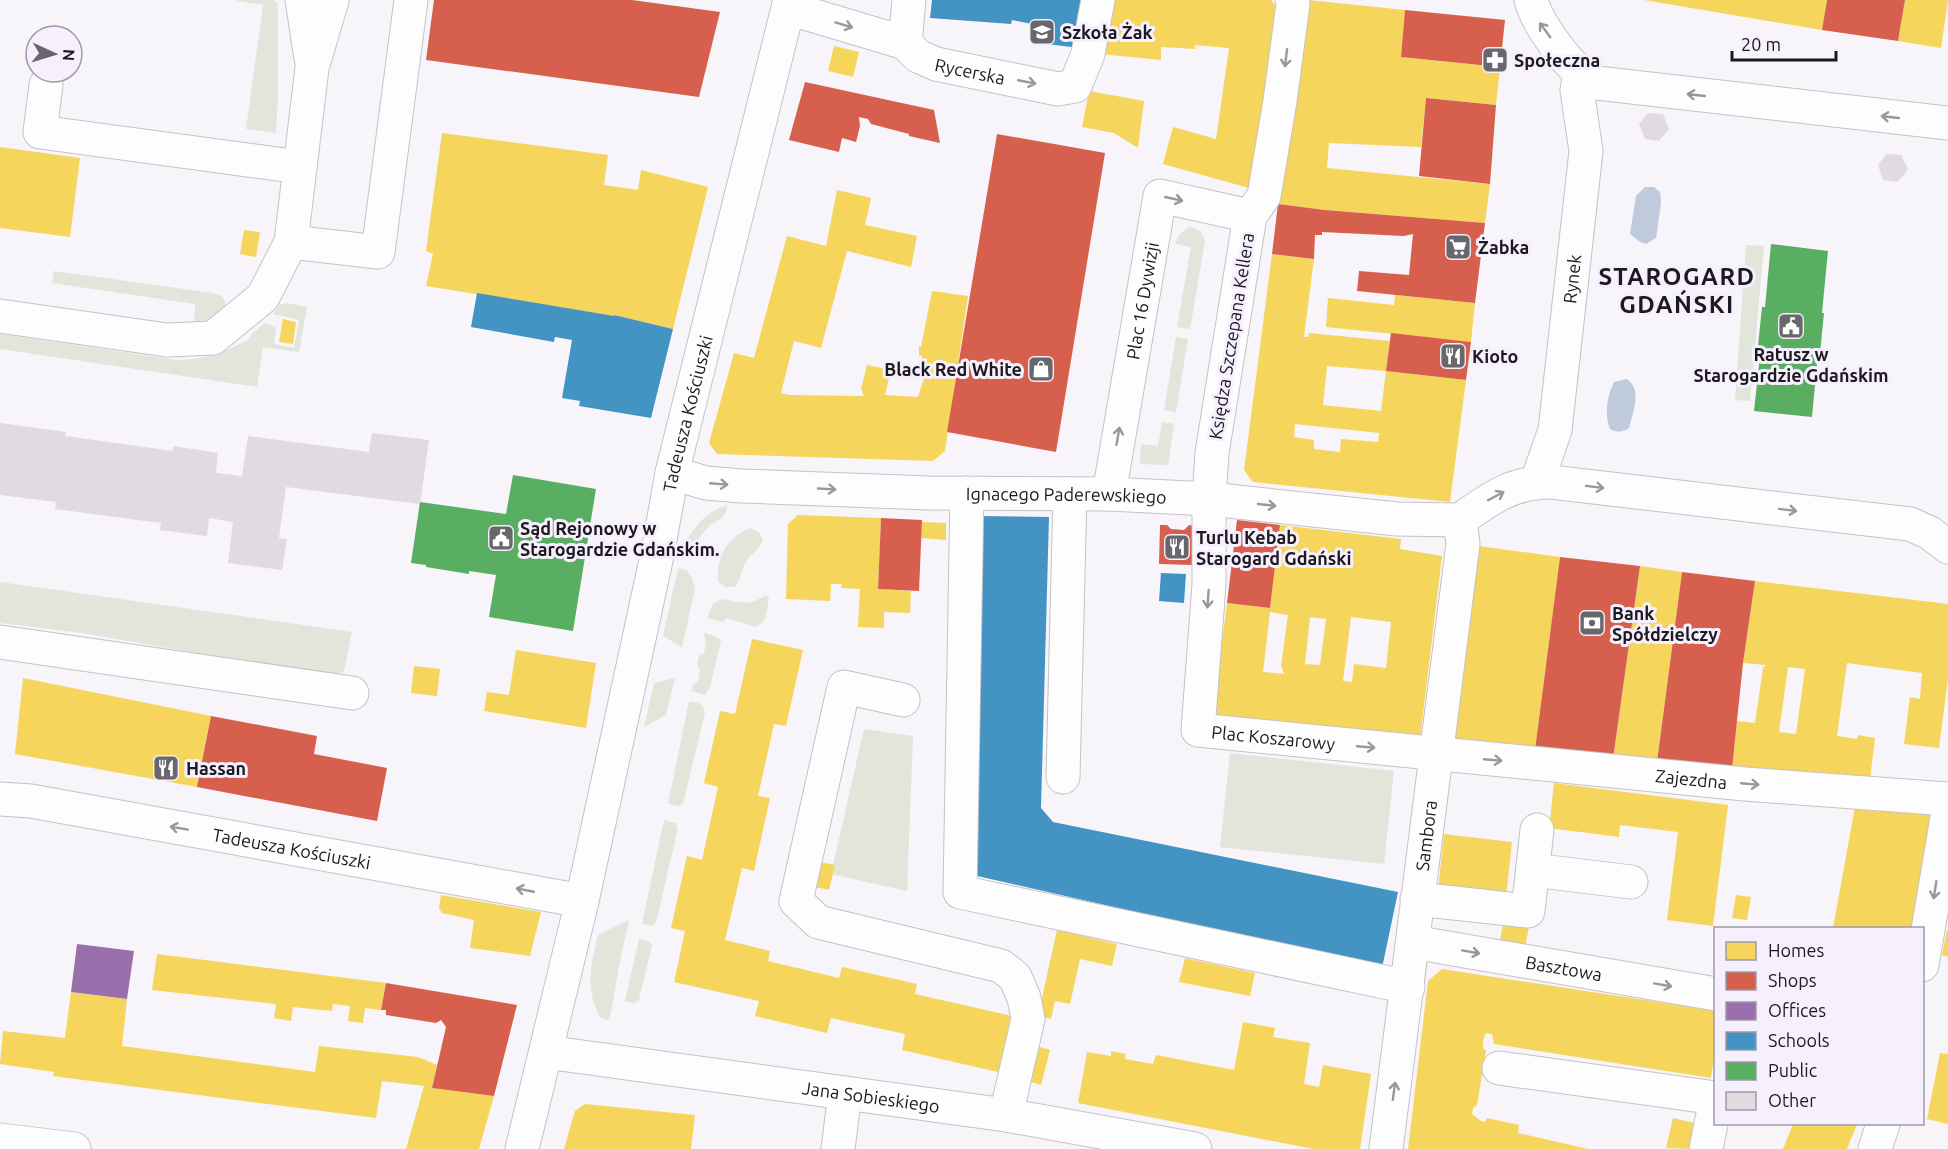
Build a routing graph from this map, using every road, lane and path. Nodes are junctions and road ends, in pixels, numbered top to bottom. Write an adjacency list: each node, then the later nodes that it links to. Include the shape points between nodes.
1 (302, 0): 11 (street)
2 (332, 0): 11 (street)
3 (411, 0): 16 (street, via 378,252)
4 (909, 0): 9 (street)
5 (1098, 0): 9 (street, Rycerska, one-way to 5, via 918,56 936,64 1058,88 1075,86 1088,54)
6 (1292, 0): 15 (street, Księdza Szczepana Kellera, one-way to 15, via 1264,196)
7 (1524, 0): 10 (street, one-way to 7)
8 (789, 4): 9 (street, Rycerska, one-way to 9); 18 (street, Tadeusza Kościuszki)
9 (905, 43)
10 (1573, 64): 13 (street, one-way to 10, via 1615,86 1598,83); 19 (street, Rynek, via 1586,151 1555,430)
11 (312, 68): 14 (street)
12 (46, 85): 14 (street, via 40,132)
13 (1948, 123)
14 (300, 167): 16 (street)
15 (1250, 216): 22 (street, Plac 16 Dywizji, one-way to 15, via 1160,196); 23 (street, Księdza Szczepana Kellera, via 1212,453)
16 (291, 242): 17 (street, via 263,297 213,338 167,340)
17 (0, 316)
18 (672, 473): 20 (street, Ignacego Paderewskiego, one-way to 20, via 706,483 742,486); 38 (street, Tadeusza Kościuszki)
19 (1537, 482): 24 (street, one-way to 19, via 1498,493); 25 (street, one-way to 25, via 1910,524)
20 (967, 493): 21 (street, Ignacego Paderewskiego); 41 (street, via 960,892)
21 (1070, 494): 22 (street, Ignacego Paderewskiego); 30 (street)
22 (1109, 494): 23 (street, Ignacego Paderewskiego)
23 (1209, 499): 24 (street, Ignacego Paderewskiego, one-way to 24, via 1397,519); 29 (street, Plac Koszarowy, one-way to 29, via 1209,585 1198,730)
24 (1460, 520): 29 (street, Sambora, via 1463,544)
25 (1948, 547)
26 (0, 642): 27 (street)
27 (352, 693)
28 (903, 700): 48 (street, via 844,687 796,901 818,922 1000,966 1015,977 1028,1020)
29 (1435, 754): 32 (street, Zajezdna, one-way to 32); 37 (street, Sambora)
30 (1063, 777)
31 (0, 799): 38 (street, Tadeusza Kościuszki, one-way to 31, via 31,801)
32 (1948, 799)
33 (1948, 812): 40 (street, one-way to 40)
34 (1537, 830): 35 (street)
35 (1533, 870): 36 (street); 37 (street, via 1528,911)
36 (1631, 882)
37 (1417, 899): 39 (street, Sambora)
38 (582, 901): 43 (street, Tadeusza Kościuszki)
39 (1413, 942): 41 (street, Sambora); 42 (street, Basztowa, one-way to 42)
40 (1924, 958)
41 (1408, 987): 56 (street, Sambora, one-way to 41)
42 (1714, 994)
43 (546, 1052): 45 (street, Jana Sobieskiego); 53 (street, Tadeusza Kościuszki)
44 (1499, 1068): 46 (street)
45 (845, 1093): 48 (street, Jana Sobieskiego); 54 (street)
46 (1714, 1098)
47 (1714, 1108): 57 (street)
48 (1006, 1115): 50 (street, Jana Sobieskiego)
49 (1883, 1125): 58 (street)
50 (1076, 1138): 55 (street, Jana Sobieskiego)
51 (0, 1140): 52 (street)
52 (74, 1149)
53 (522, 1149)
54 (837, 1149)
55 (1195, 1149)
56 (1386, 1149)
57 (1706, 1149)
58 (1875, 1149)

